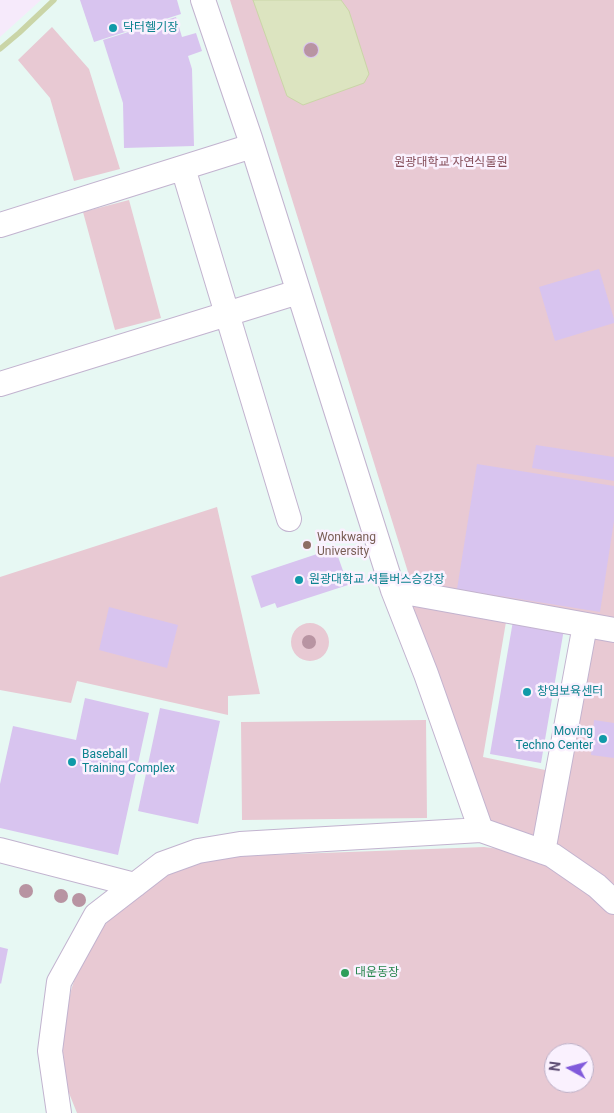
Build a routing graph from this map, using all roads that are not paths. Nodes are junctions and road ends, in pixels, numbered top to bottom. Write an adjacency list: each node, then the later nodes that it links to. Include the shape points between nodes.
1 (203, 0): 2 (lane)
2 (252, 146): 3 (lane); 5 (lane)
3 (183, 168): 4 (lane); 6 (lane)
4 (0, 225)
5 (298, 292): 6 (lane); 9 (lane)
6 (228, 314): 7 (lane); 8 (lane)
7 (0, 384)
8 (290, 519)
9 (393, 590): 10 (lane); 12 (lane)
10 (585, 625): 11 (lane); 14 (lane)
11 (614, 630)
12 (481, 830): 14 (lane); 15 (lane, via 240,844 198,850 162,864)
13 (0, 850): 15 (lane)
14 (543, 852): 16 (lane, via 597,886)
15 (135, 885): 17 (lane, via 96,915 60,982 50,1051)
16 (614, 902)
17 (59, 1113)

